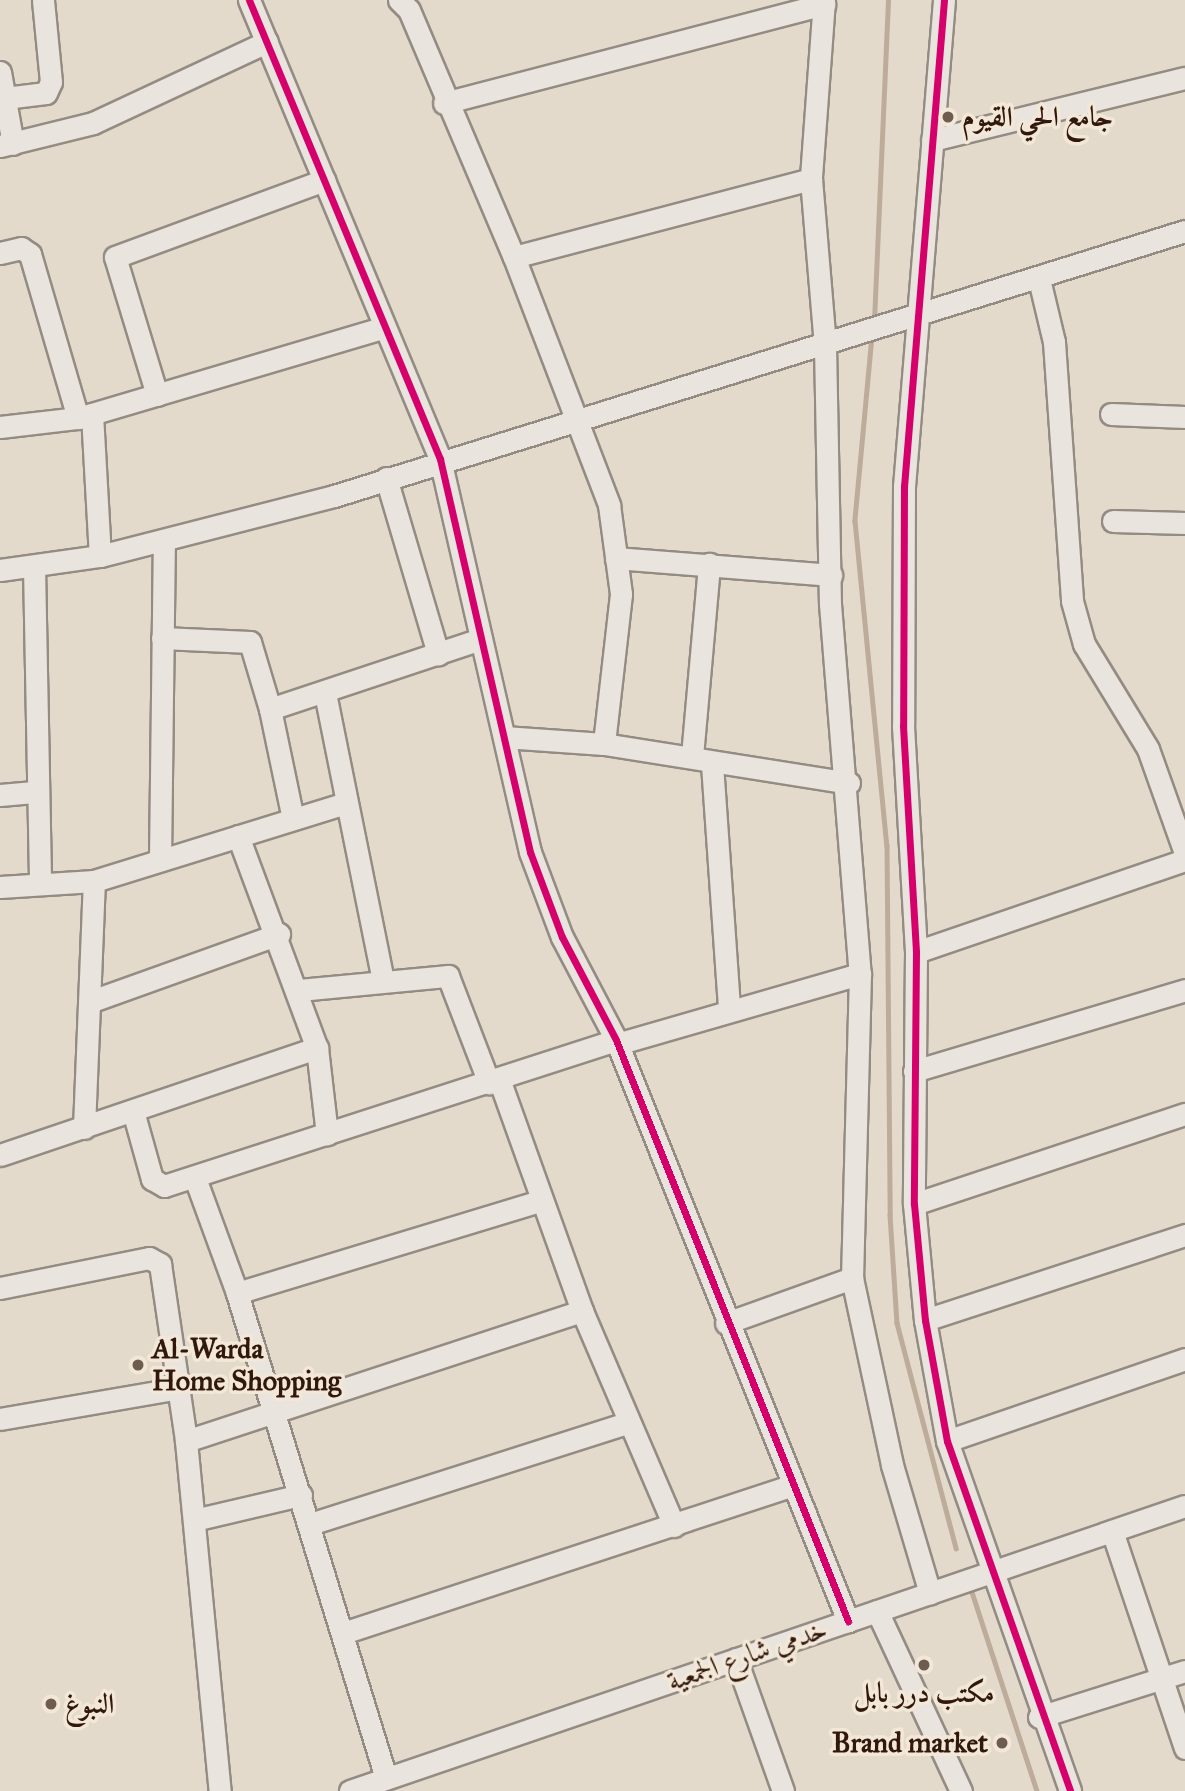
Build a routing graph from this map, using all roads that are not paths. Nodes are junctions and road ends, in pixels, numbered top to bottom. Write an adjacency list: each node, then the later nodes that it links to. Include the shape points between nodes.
1 (43, 0): 9 (street, via 51,82 46,93)
2 (249, 0): 6 (street)
3 (943, 0): 11 (street)
4 (824, 2): 10 (street); 13 (street)
5 (410, 3): 10 (street)
6 (267, 42): 12 (street, via 93,123); 14 (street)
7 (0, 72): 9 (street)
8 (1185, 78): 11 (street)
9 (5, 98): 12 (street)
10 (444, 103): 17 (street)
11 (932, 140): 19 (street)
12 (6, 145)
13 (811, 179): 17 (street); 21 (street)
14 (324, 180): 20 (street); 22 (street, via 115,257)
15 (1185, 231): 18 (street)
16 (0, 253): 24 (street, via 21,248 30,254)
17 (514, 257): 25 (street)
18 (1039, 279): 19 (street); 54 (street, via 1054,342 1072,601 1084,644 1148,748)
19 (918, 319): 21 (street); 61 (street, via 901,612)
20 (385, 327): 22 (street); 28 (street)
21 (825, 345): 25 (street); 38 (street)
22 (157, 395): 24 (street)
23 (1111, 414): 26 (street)
24 (85, 416): 27 (street); 33 (street)
25 (575, 416): 28 (street); 34 (street, via 609,505)
26 (1185, 417)
27 (0, 426)
28 (440, 459): 29 (street); 40 (street)
29 (386, 478): 32 (street); 41 (street)
30 (1113, 521): 31 (street)
31 (1185, 523)
32 (164, 540): 33 (street); 39 (street)
33 (100, 556): 36 (street)
34 (616, 558): 35 (street); 45 (street, via 621,594)
35 (709, 564): 38 (street); 46 (street)
36 (34, 566): 37 (street); 49 (street)
37 (0, 570)
38 (831, 575): 48 (street)
39 (162, 638): 43 (street, via 250,642); 55 (street)
40 (481, 639): 41 (street); 44 (street)
41 (438, 654): 42 (street)
42 (325, 693): 43 (street); 51 (street)
43 (270, 709): 52 (street)
44 (504, 737): 45 (street); 68 (street, via 530,852 562,937)
45 (604, 744): 46 (street)
46 (692, 757): 47 (street)
47 (712, 764): 48 (street); 67 (street)
48 (849, 783): 62 (street)
49 (34, 792): 50 (street); 58 (street)
50 (0, 795)
51 (346, 803): 52 (street); 63 (street)
52 (293, 820): 53 (street)
53 (238, 836): 55 (street); 60 (street)
54 (1185, 853)
55 (160, 860): 57 (street)
56 (1185, 860): 61 (street)
57 (94, 880): 58 (street); 66 (street)
58 (40, 884): 59 (street)
59 (0, 887)
60 (279, 934): 64 (street); 66 (street)
61 (916, 951): 70 (street)
62 (860, 974): 67 (street); 81 (street)
63 (383, 980): 64 (street); 71 (street, via 449,976)
64 (299, 990): 69 (street)
65 (1185, 990): 70 (street)
66 (89, 1002): 74 (street)
67 (729, 1008): 68 (street)
68 (616, 1042): 71 (street); 86 (street)
69 (317, 1048): 72 (street); 75 (street)
70 (914, 1071): 79 (street)
71 (494, 1081): 75 (street); 78 (street)
72 (133, 1111): 74 (street); 77 (street, via 156,1184)
73 (1185, 1114): 79 (street)
74 (84, 1128): 76 (street)
75 (327, 1134): 77 (street)
76 (0, 1155)
77 (195, 1178): 83 (street)
78 (540, 1201): 83 (street); 84 (street)
79 (914, 1204): 85 (street)
80 (1185, 1235): 85 (street)
81 (852, 1278): 86 (street); 102 (street, via 892,1465)
82 (0, 1288): 88 (street, via 156,1259)
83 (237, 1293): 89 (street)
84 (582, 1311): 89 (street); 91 (street)
85 (925, 1320): 93 (street)
86 (726, 1323): 94 (street)
87 (1185, 1359): 93 (street)
88 (179, 1388): 90 (street); 92 (street)
89 (274, 1416): 92 (street); 95 (street)
90 (0, 1419)
91 (629, 1422): 98 (street); 99 (street)
92 (186, 1441): 97 (street)
93 (947, 1441): 101 (street)
94 (789, 1486): 99 (street); 104 (street)
95 (300, 1495): 97 (street); 98 (street)
96 (1185, 1506): 100 (street, خدمي شارع الجمعية)
97 (194, 1520): 112 (street)
98 (310, 1524): 105 (street)
99 (674, 1527): 105 (street)
100 (1112, 1531): 101 (street, خدمي شارع الجمعية); 108 (street)
101 (995, 1571): 102 (street, خدمي شارع الجمعية); 109 (street)
102 (930, 1593): 103 (street, خدمي شارع الجمعية)
103 (877, 1611): 104 (street, خدمي شارع الجمعية); 115 (street)
104 (848, 1621): 106 (street, خدمي شارع الجمعية)
105 (343, 1633): 111 (street)
106 (736, 1659): 111 (street, خدمي شارع الجمعية); 114 (street)
107 (1185, 1671): 108 (street)
108 (1160, 1679): 109 (street); 110 (street)
109 (1040, 1717): 116 (street)
110 (1185, 1748)
111 (386, 1778): 113 (street, خدمي شارع الجمعية)
112 (220, 1791)
113 (350, 1791)
114 (783, 1791)
115 (961, 1791)
116 (1070, 1791)

